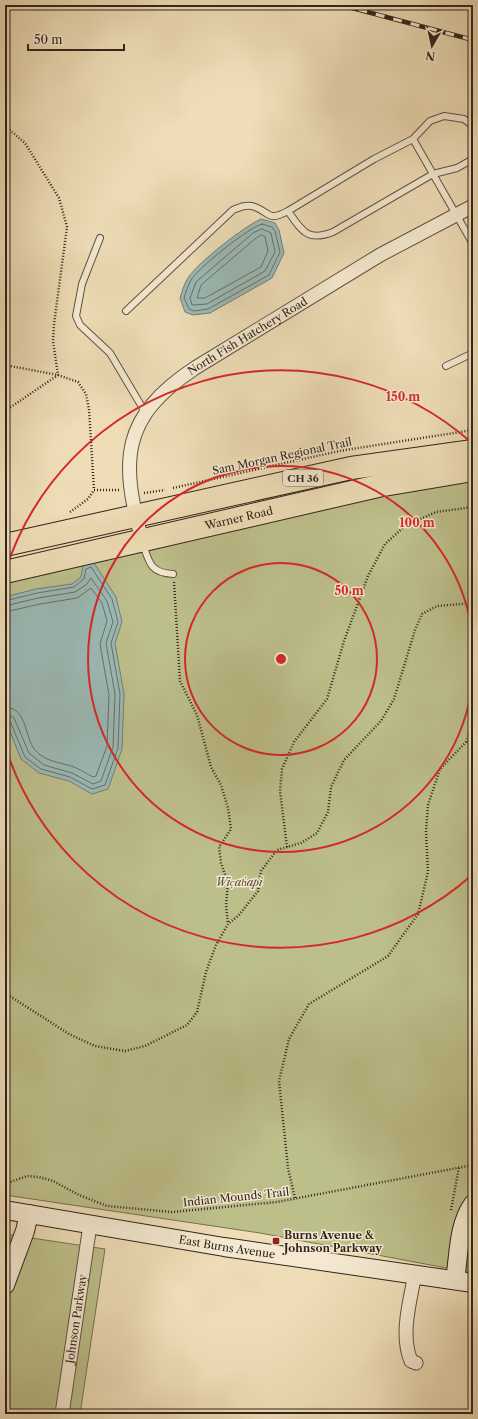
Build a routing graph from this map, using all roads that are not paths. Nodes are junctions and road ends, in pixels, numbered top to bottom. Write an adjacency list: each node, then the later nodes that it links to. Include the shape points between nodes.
1 (473, 126): 2 (lane, via 464,119 444,116 430,121)
2 (413, 139): 4 (lane); 6 (lane, via 374,159)
3 (473, 159): 4 (lane, via 457,168)
4 (433, 174): 6 (lane, via 322,237 302,232); 7 (lane)
5 (473, 206): 7 (street, North Fish Hatchery Road)
6 (288, 211): 10 (lane, via 272,216 255,207 243,206 233,210)
7 (456, 213): 9 (lane); 13 (street, North Fish Hatchery Road, via 380,255 195,368 159,395)
8 (100, 238): 13 (lane, via 82,284 76,316 80,325 110,353)
9 (473, 244)
10 (126, 311)
11 (473, 353): 12 (lane)
12 (446, 366)
13 (145, 412): 16 (street, North Fish Hatchery Road, via 136,429 129,469)
14 (473, 451): 16 (highway, CH 36, via 351,468)
15 (473, 470): 17 (highway, Warner Road / CH 36, via 378,486)
16 (136, 517): 17 (street, North Fish Hatchery Road); 18 (highway, CH 36)
17 (142, 540): 19 (highway, Warner Road / CH 36); 20 (lane, via 152,567 164,574)
18 (5, 545)
19 (5, 572)
20 (173, 574)
21 (473, 1204): 26 (street, via 467,1213 462,1230)
22 (5, 1210): 23 (street, East Burns Avenue)
23 (29, 1214): 24 (street, East Burns Avenue); 28 (street)
24 (90, 1225): 25 (street, East Burns Avenue); 30 (street, Johnson Parkway)
25 (415, 1274): 26 (street, East Burns Avenue); 29 (street, via 407,1342 411,1361)
26 (455, 1280): 27 (street, East Burns Avenue)
27 (473, 1283)
28 (5, 1285)
29 (416, 1363)
30 (62, 1414)

